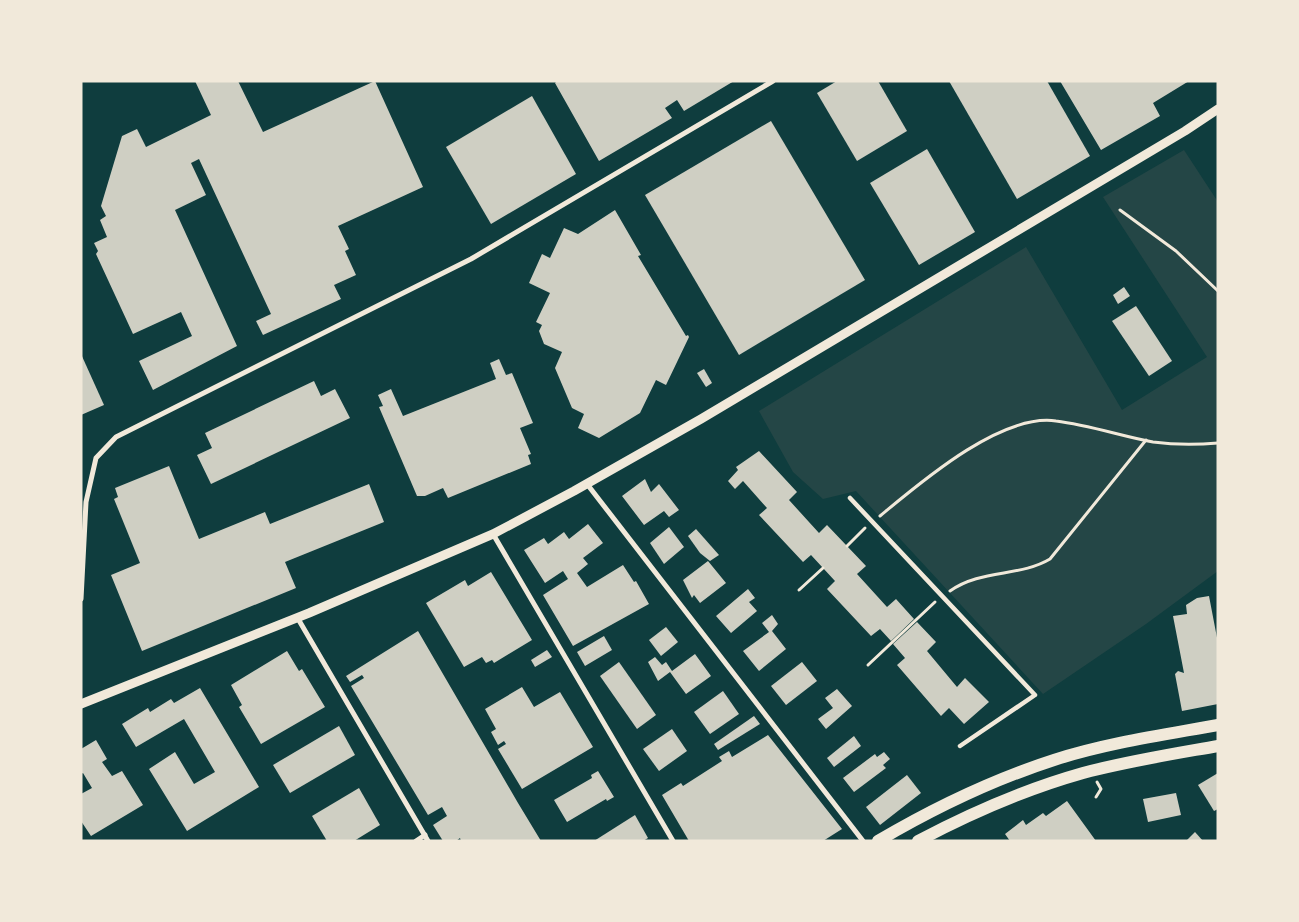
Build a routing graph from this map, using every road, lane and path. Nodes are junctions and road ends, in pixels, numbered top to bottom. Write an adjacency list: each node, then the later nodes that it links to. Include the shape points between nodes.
1 (773, 81): 15 (street, via 471,259 116,437 96,458 86,502)
2 (1218, 109): 7 (street)
3 (1120, 210): 4 (path, via 1176,251)
4 (1218, 291)
5 (1146, 440): 6 (path, via 1180,445); 9 (path, via 1054,420 1007,428 936,472); 14 (path, via 1050,559 1039,566 979,577)
6 (1218, 443)
7 (588, 484): 10 (street); 27 (street)
8 (850, 498): 9 (street)
9 (873, 522): 11 (path); 14 (street)
10 (493, 534): 16 (street); 26 (street)
11 (847, 546)
12 (823, 568): 13 (path)
13 (799, 590)
14 (942, 596): 17 (path); 20 (street, via 1035,695)
15 (81, 599)
16 (297, 617): 18 (street); 24 (street)
17 (868, 665)
18 (81, 704)
19 (1218, 725): 28 (main road, via 1106,747 1038,766 962,796)
20 (960, 746)
21 (1218, 746): 29 (main road, via 1111,766 1062,779 978,811)
22 (1097, 781): 23 (path, via 1101,789)
23 (1096, 797)
24 (426, 838): 25 (street)
25 (416, 841)
26 (673, 841)
27 (864, 841)
28 (878, 841)
29 (918, 841)

